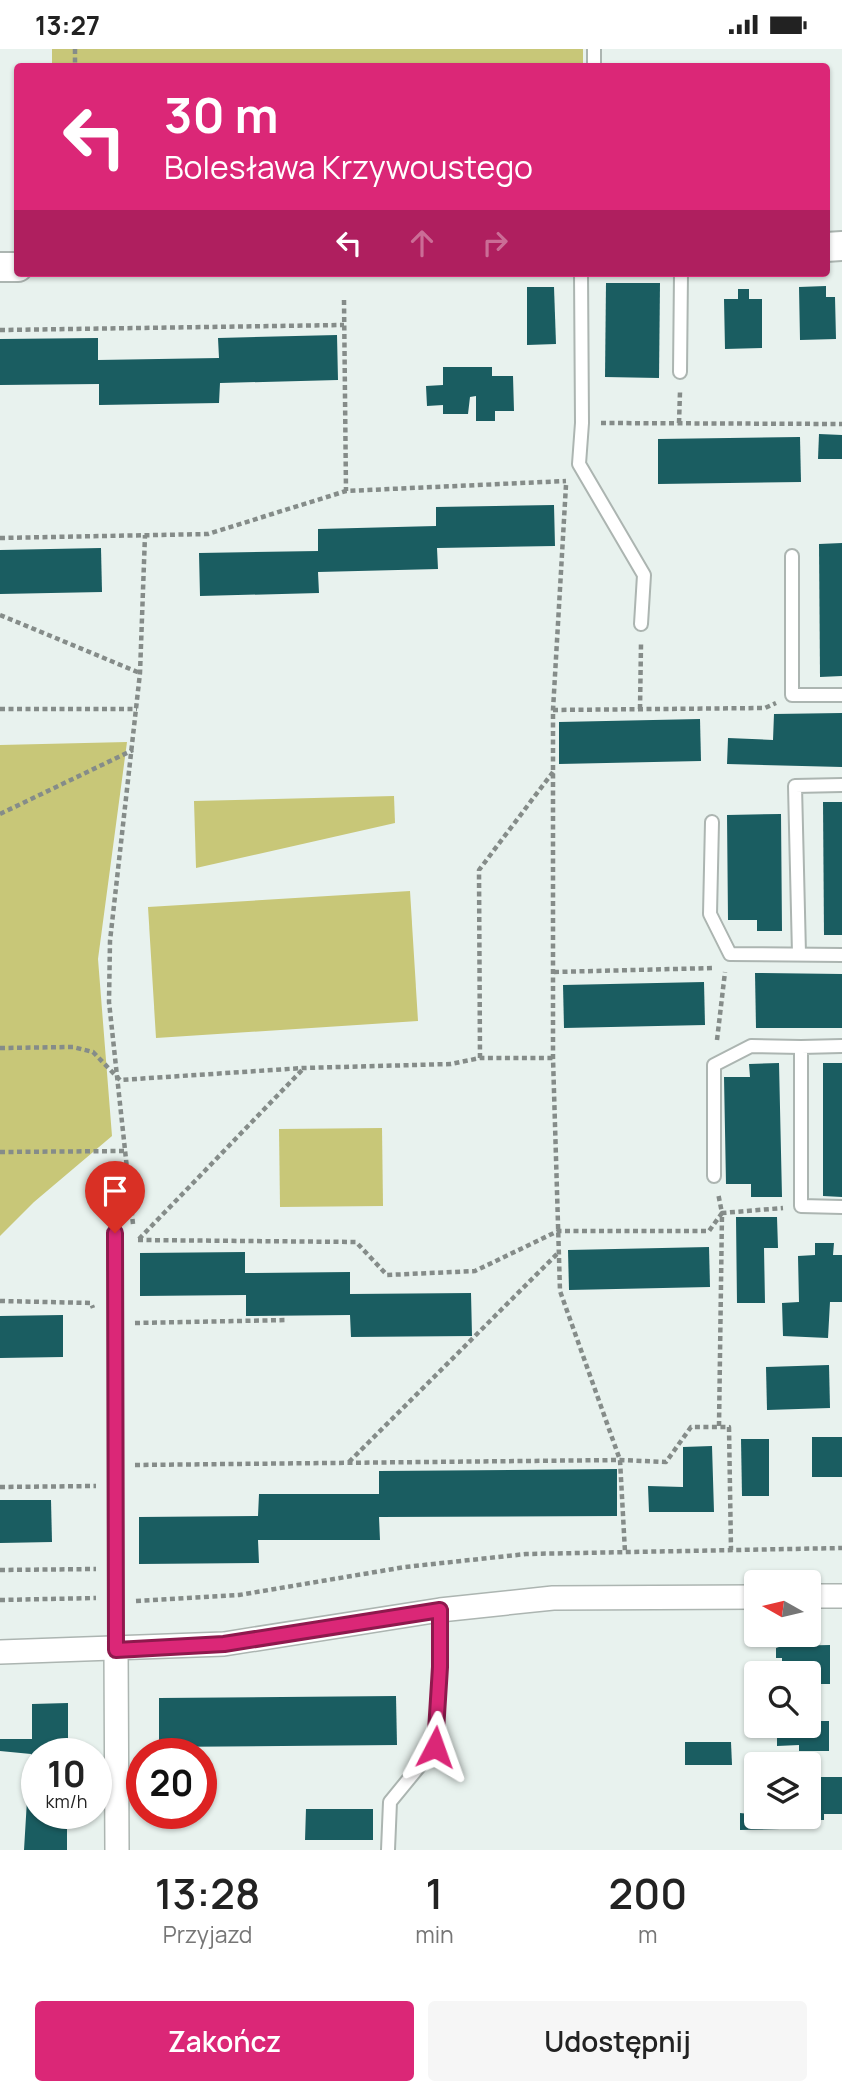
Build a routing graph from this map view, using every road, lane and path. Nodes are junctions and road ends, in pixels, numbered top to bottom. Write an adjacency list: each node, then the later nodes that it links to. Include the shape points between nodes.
1 (581, 277): 7 (lane)
2 (681, 277): 6 (lane)
3 (344, 300): 4 (path)
4 (344, 325): 5 (path); 12 (path)
5 (0, 330)
6 (680, 372): 8 (path)
7 (582, 423): 8 (path); 10 (lane)
8 (679, 423): 9 (path)
9 (842, 424)
10 (579, 464): 11 (path); 17 (lane, via 645,575)
11 (567, 481): 12 (path); 24 (path)
12 (346, 491): 13 (path, via 208,534)
13 (145, 535): 14 (path); 18 (path)
14 (0, 538)
15 (792, 556): 19 (lane, via 792,695)
16 (0, 615): 18 (path)
17 (641, 624): 23 (path)
18 (140, 673): 22 (path)
19 (842, 695)
20 (765, 708): 23 (path)
21 (0, 709): 22 (path)
22 (137, 709): 25 (path)
23 (640, 709): 24 (path)
24 (553, 710): 26 (path)
25 (133, 750): 28 (path); 40 (path, via 110,941 109,1002)
26 (554, 771): 32 (path); 36 (path, via 479,870)
27 (842, 785): 30 (lane, via 795,786)
28 (0, 814)
29 (712, 822): 30 (lane, via 710,914 730,954)
30 (799, 954): 31 (lane)
31 (842, 955)
32 (554, 972): 37 (path); 38 (path, via 725,968)
33 (842, 1046): 34 (lane)
34 (802, 1047): 38 (lane, via 751,1046); 44 (lane)
35 (0, 1048): 40 (path, via 73,1047 93,1052)
36 (480, 1058): 37 (path); 39 (path, via 451,1064)
37 (553, 1058): 47 (path)
38 (714, 1065): 43 (lane)
39 (303, 1068): 40 (path); 49 (path)
40 (120, 1080): 41 (path)
41 (126, 1151): 42 (path); 49 (path, via 134,1241)
42 (0, 1152)
43 (715, 1176): 46 (path)
44 (801, 1206): 45 (lane); 46 (path)
45 (842, 1207)
46 (722, 1213): 47 (path, via 709,1231); 57 (path)
47 (558, 1231): 49 (path, via 475,1272 387,1275 356,1242); 50 (path)
48 (115, 1233): 78 (lane)
49 (138, 1240)
50 (559, 1252): 59 (path, via 560,1291); 60 (path)
51 (0, 1301): 53 (path, via 91,1303)
52 (134, 1309): 55 (path)
53 (95, 1313)
54 (288, 1320): 55 (path)
55 (134, 1323): 56 (path)
56 (134, 1336)
57 (719, 1427): 59 (path, via 691,1427 666,1462); 66 (path, via 729,1427)
58 (134, 1452): 60 (path, via 134,1465)
59 (620, 1460): 60 (path); 67 (path)
60 (349, 1463)
61 (97, 1473): 62 (path)
62 (96, 1486): 63 (path); 64 (path)
63 (0, 1487)
64 (96, 1500)
65 (842, 1548): 66 (path)
66 (731, 1550): 67 (path)
67 (625, 1552): 78 (path, via 526,1554 405,1567 240,1595)
68 (97, 1555): 69 (path)
69 (97, 1569): 70 (path); 71 (path)
70 (0, 1570)
71 (97, 1579)
72 (96, 1588): 76 (path)
73 (821, 1596): 74 (street)
74 (842, 1596)
75 (744, 1597): 79 (street, via 553,1598)
76 (96, 1598): 77 (path); 78 (path)
77 (0, 1600)
78 (116, 1602): 80 (lane)
79 (440, 1610): 80 (street, via 224,1644); 83 (lane, via 435,1747 390,1802)
80 (116, 1650): 81 (street); 82 (street)
81 (0, 1652)
82 (117, 1850)
83 (388, 1850)

